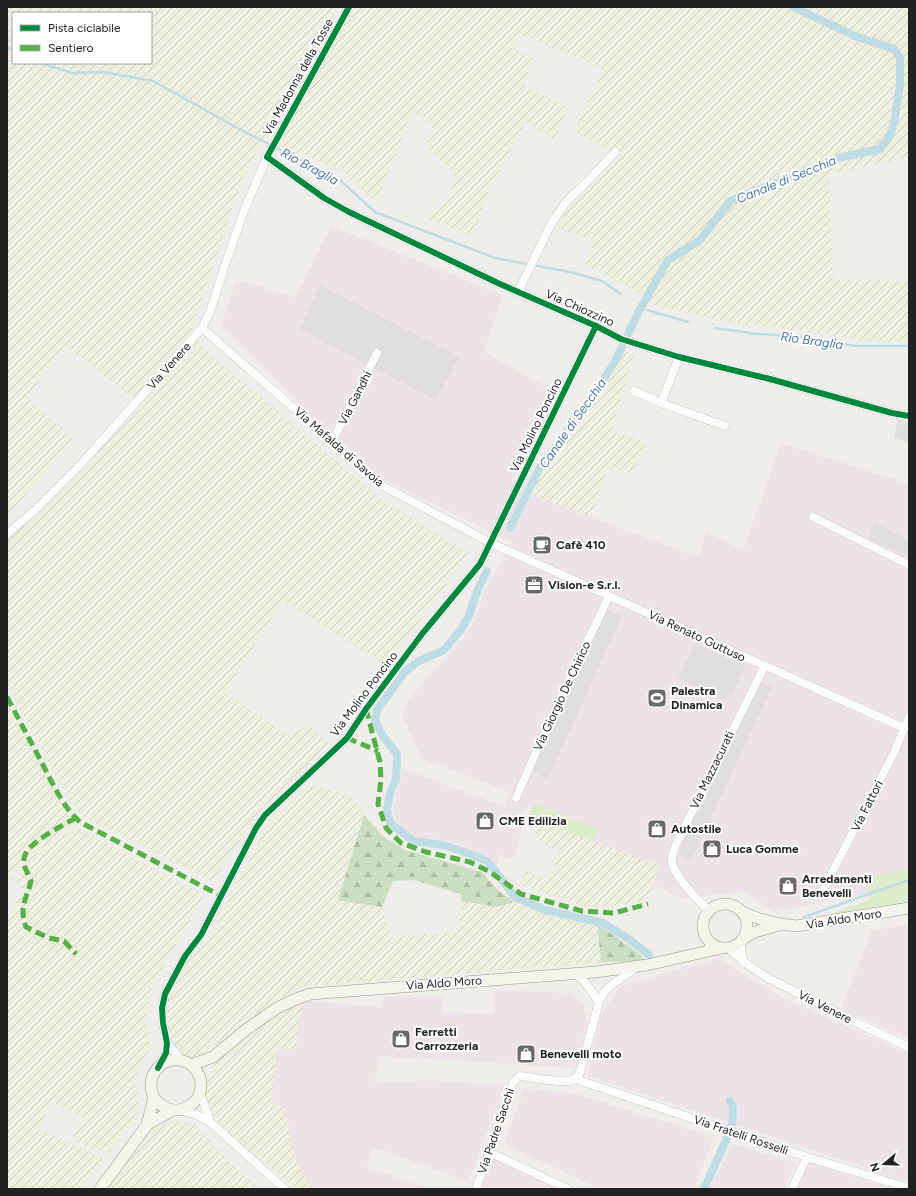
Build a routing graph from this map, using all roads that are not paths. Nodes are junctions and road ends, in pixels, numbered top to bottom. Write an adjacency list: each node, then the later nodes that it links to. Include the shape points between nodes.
1 (348, 7): 3 (street, Via Madonna della Tosse)
2 (615, 152): 4 (street, via 566,202 550,224)
3 (268, 154): 4 (street, Via Chiozzino, via 311,189 349,212); 6 (street, Via Venere, via 244,211 210,312)
4 (518, 292): 5 (street, Via Chiozzino)
5 (596, 326): 8 (street, Via Chiozzino, via 620,339); 16 (street, Via Molino Poncino)
6 (202, 328): 13 (street, Via Mafalda di Savoia); 15 (street, Via Venere, via 81,464)
7 (377, 353): 13 (street, Via Gandhi)
8 (679, 357): 10 (street); 11 (street, Via Chiozzino, via 770,378)
9 (634, 391): 10 (street)
10 (661, 403): 12 (street)
11 (909, 416)
12 (725, 426)
13 (332, 442): 16 (street, Via Mafalda di Savoia, via 384,486)
14 (813, 517): 17 (street)
15 (7, 534)
16 (491, 543): 18 (street, Via Renato Guttuso); 36 (street, Via Molino Poncino, via 480,564 422,634 347,738 265,815 256,828 200,935 185,956 165,994 162,1008)
17 (909, 564)
18 (609, 596): 19 (street, Via Renato Guttuso); 22 (street, Via Giorgio De Chirico)
19 (764, 667): 21 (street, Via Renato Guttuso); 25 (street, Via Mazzacurati, via 682,832 671,861 673,870)
20 (909, 718): 21 (street, Via Fattori)
21 (904, 728): 23 (street, Via Fattori, via 894,753)
22 (516, 798)
23 (822, 892)
24 (909, 908): 27 (main road, Via Aldo Moro, via 815,924)
25 (710, 910): 26 (main road, via 716,905 730,904); 28 (main road, via 703,923)
26 (743, 912): 27 (main road, Via Aldo Moro, via 755,919); 29 (main road, via 747,926)
27 (780, 925): 29 (main road, Via Aldo Moro, via 756,932)
28 (705, 937): 30 (main road, via 710,943); 31 (main road)
29 (742, 940): 30 (main road, via 734,946); 32 (street, via 741,954)
30 (725, 948): 31 (main road, Via Aldo Moro); 32 (street, Via Venere)
31 (693, 954): 33 (main road, Via Aldo Moro)
32 (744, 962): 37 (street, Via Venere, via 768,978)
33 (643, 966): 34 (main road, Via Aldo Moro); 35 (street, via 613,984)
34 (574, 973): 35 (street, via 584,981); 38 (main road, Via Aldo Moro, via 310,994 277,1008)
35 (598, 1002): 42 (street, via 580,1074)
36 (167, 1043): 39 (street, Via Molino Poncino); 40 (street, Via Molino Poncino, via 166,1053)
37 (909, 1047)
38 (213, 1057): 39 (main road, Via Aldo Moro); 43 (main road, Via Aldo Moro)
39 (186, 1063): 40 (main road, via 169,1061); 43 (main road, via 200,1076)
40 (158, 1068): 44 (main road, via 151,1085)
41 (520, 1076): 42 (street, Via Fratelli Rosselli, via 567,1082); 48 (street, Via Padre Sacchi, via 513,1082)
42 (575, 1079): 49 (street, Via Fratelli Rosselli)
43 (201, 1089): 45 (main road, via 193,1104); 46 (street)
44 (154, 1098): 45 (main road, via 161,1105); 47 (main road)
45 (178, 1110): 46 (street); 47 (main road, via 152,1120)
46 (210, 1122): 52 (street)
47 (147, 1125): 51 (main road)
48 (489, 1152): 53 (street, Via Padre Sacchi); 54 (street)
49 (807, 1157): 50 (street, Via Fratelli Rosselli); 55 (street)
50 (909, 1188)
51 (100, 1189)
52 (285, 1189)
53 (476, 1189)
54 (568, 1189)
55 (792, 1189)

